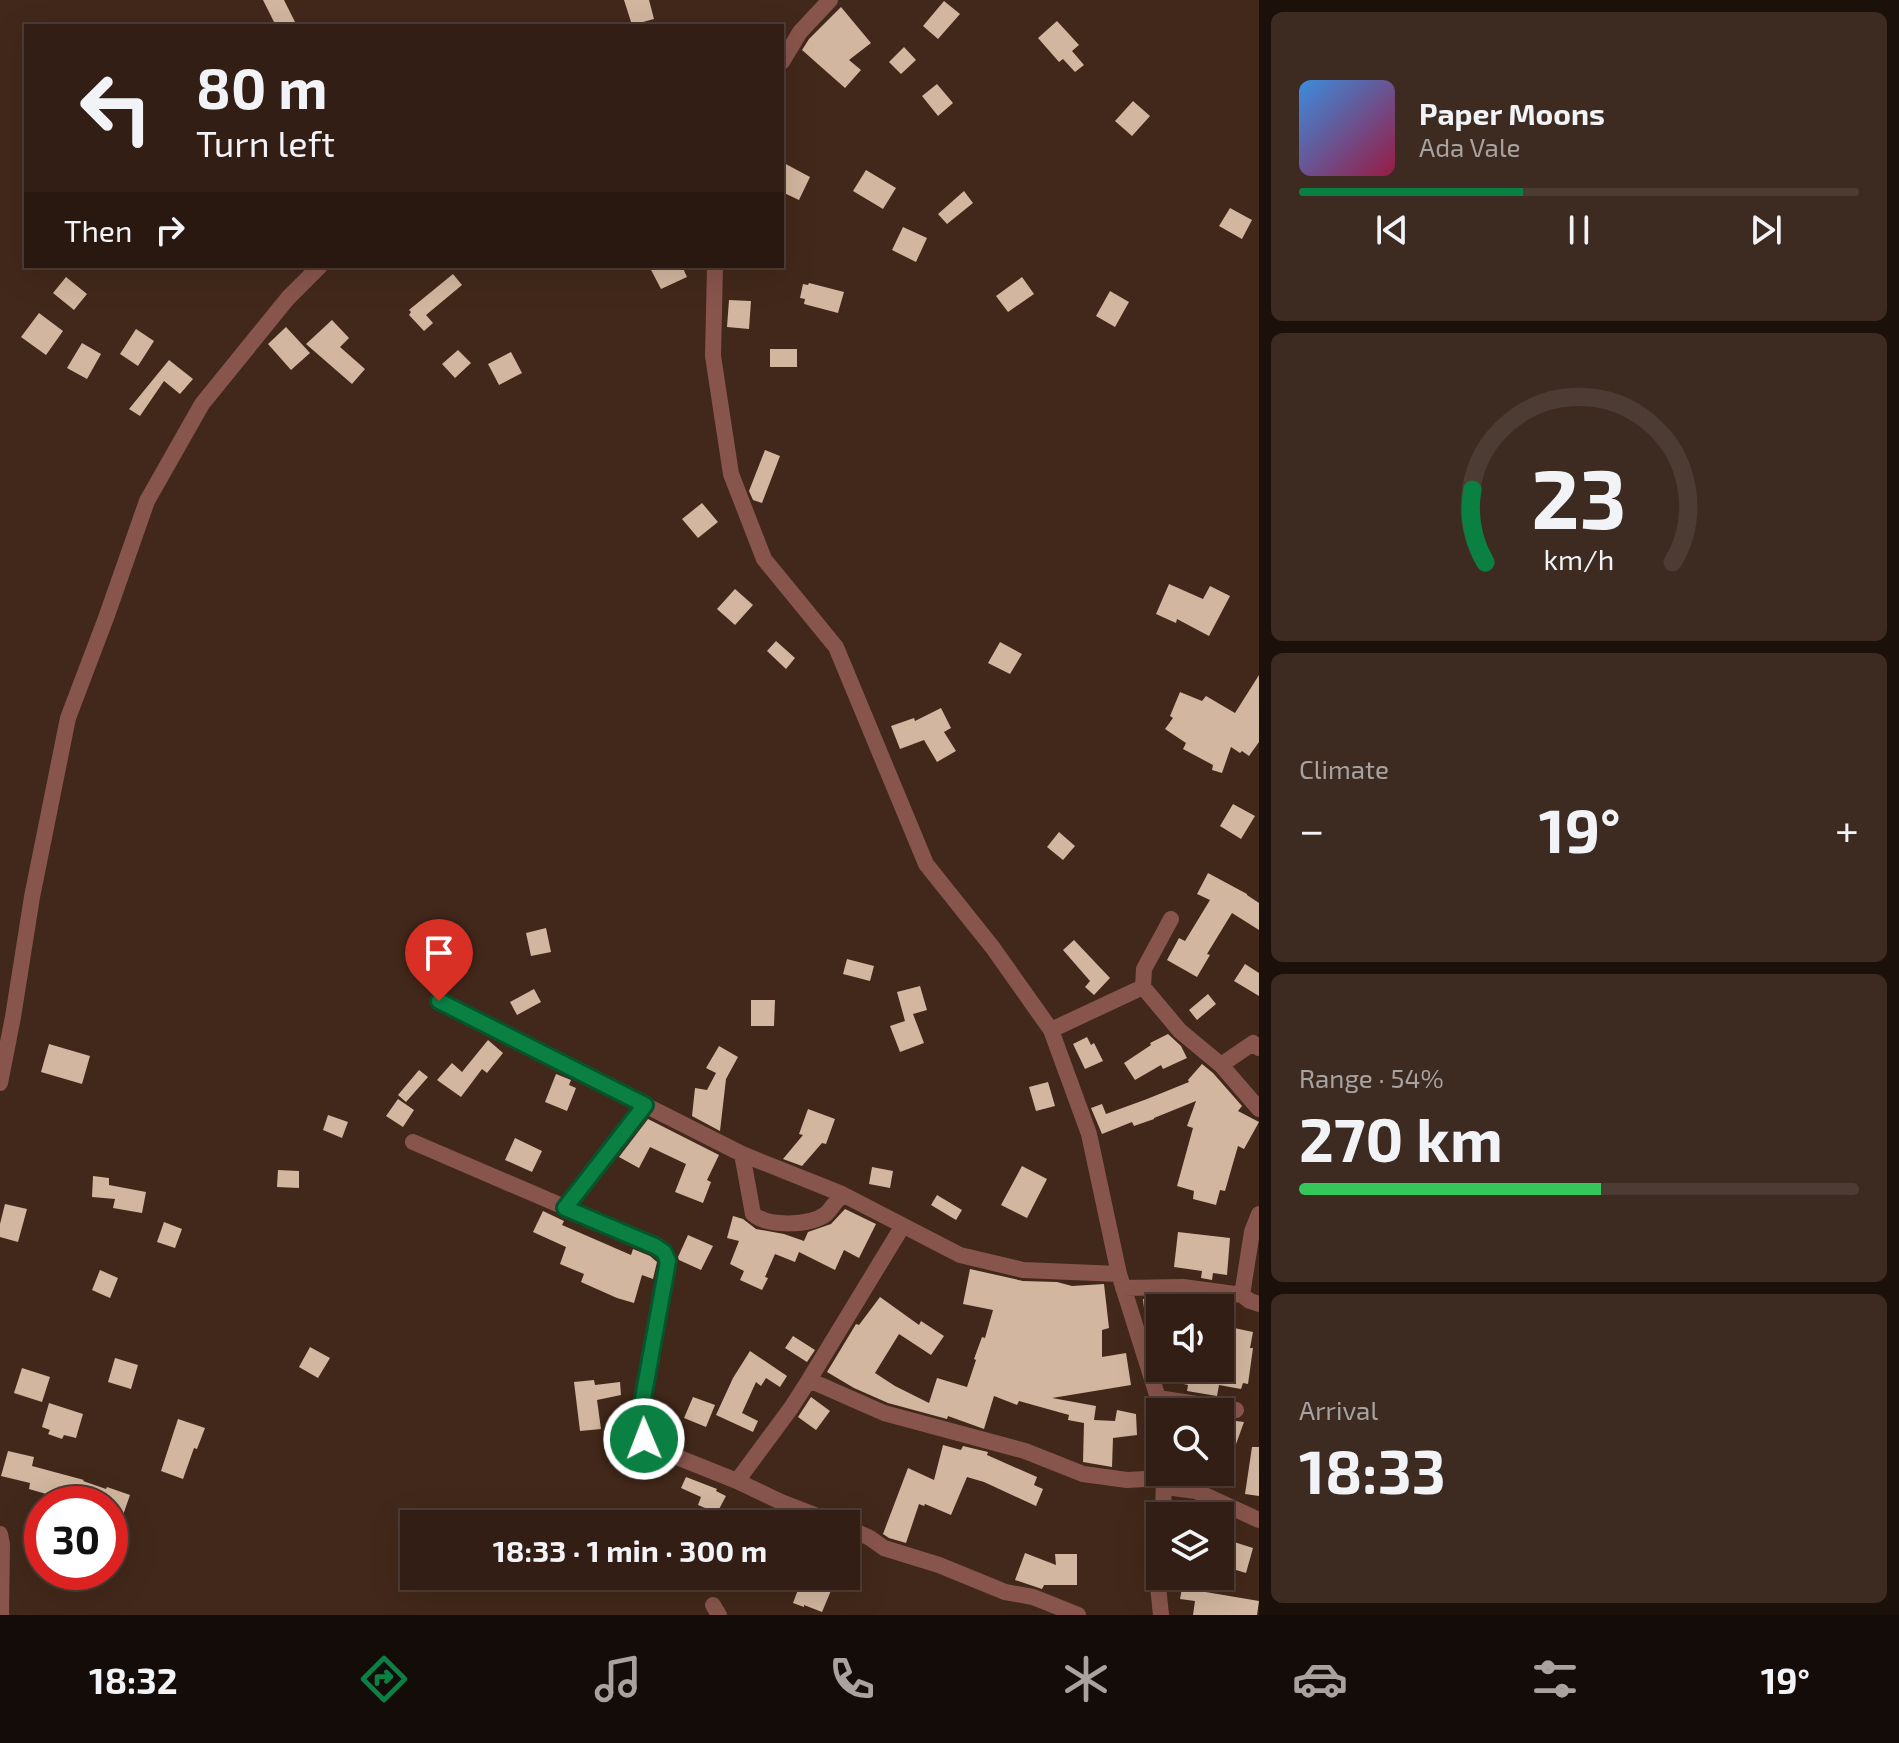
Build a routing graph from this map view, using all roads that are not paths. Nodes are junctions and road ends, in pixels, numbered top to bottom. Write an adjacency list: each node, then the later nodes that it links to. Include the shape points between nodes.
1 (830, 0): 2 (street)
2 (800, 32): 3 (street); 4 (street)
3 (784, 34)
4 (784, 59)
5 (318, 268): 13 (street, via 202,404 147,501 68,718)
6 (715, 268): 10 (street, via 713,356 731,474 764,559 836,647 926,864)
7 (1171, 919): 8 (street, via 1144,969)
8 (1143, 987): 10 (street); 12 (street, via 1180,1031)
9 (439, 1001): 14 (street)
10 (1051, 1030): 22 (street, via 1089,1134)
11 (1259, 1048): 12 (street, via 1253,1043)
12 (1221, 1065): 15 (street)
13 (0, 1083)
14 (645, 1105): 17 (street); 19 (street)
15 (1259, 1109)
16 (413, 1142): 19 (street)
17 (742, 1154): 18 (street); 18 (street, via 753,1214 759,1220 811,1220 824,1215)
18 (842, 1194): 21 (street)
19 (565, 1208): 28 (street, via 664,1252 668,1261 638,1426 657,1449)
20 (1259, 1214): 23 (street)
21 (902, 1227): 22 (street, via 960,1255 1023,1270); 25 (street)
22 (1121, 1281): 23 (street); 26 (street)
23 (1242, 1295): 24 (street)
24 (1259, 1304)
25 (809, 1380): 27 (street, via 884,1413 1025,1451 1083,1474); 28 (street)
26 (1158, 1398)
27 (1146, 1479)
28 (737, 1481): 30 (street)
29 (1183, 1486): 31 (street)
30 (802, 1510)
31 (1259, 1520)
32 (860, 1533): 36 (street, via 884,1548)
33 (0, 1534): 35 (street)
34 (1158, 1590): 37 (street)
35 (1, 1615)
36 (1078, 1615)
37 (1161, 1615)

